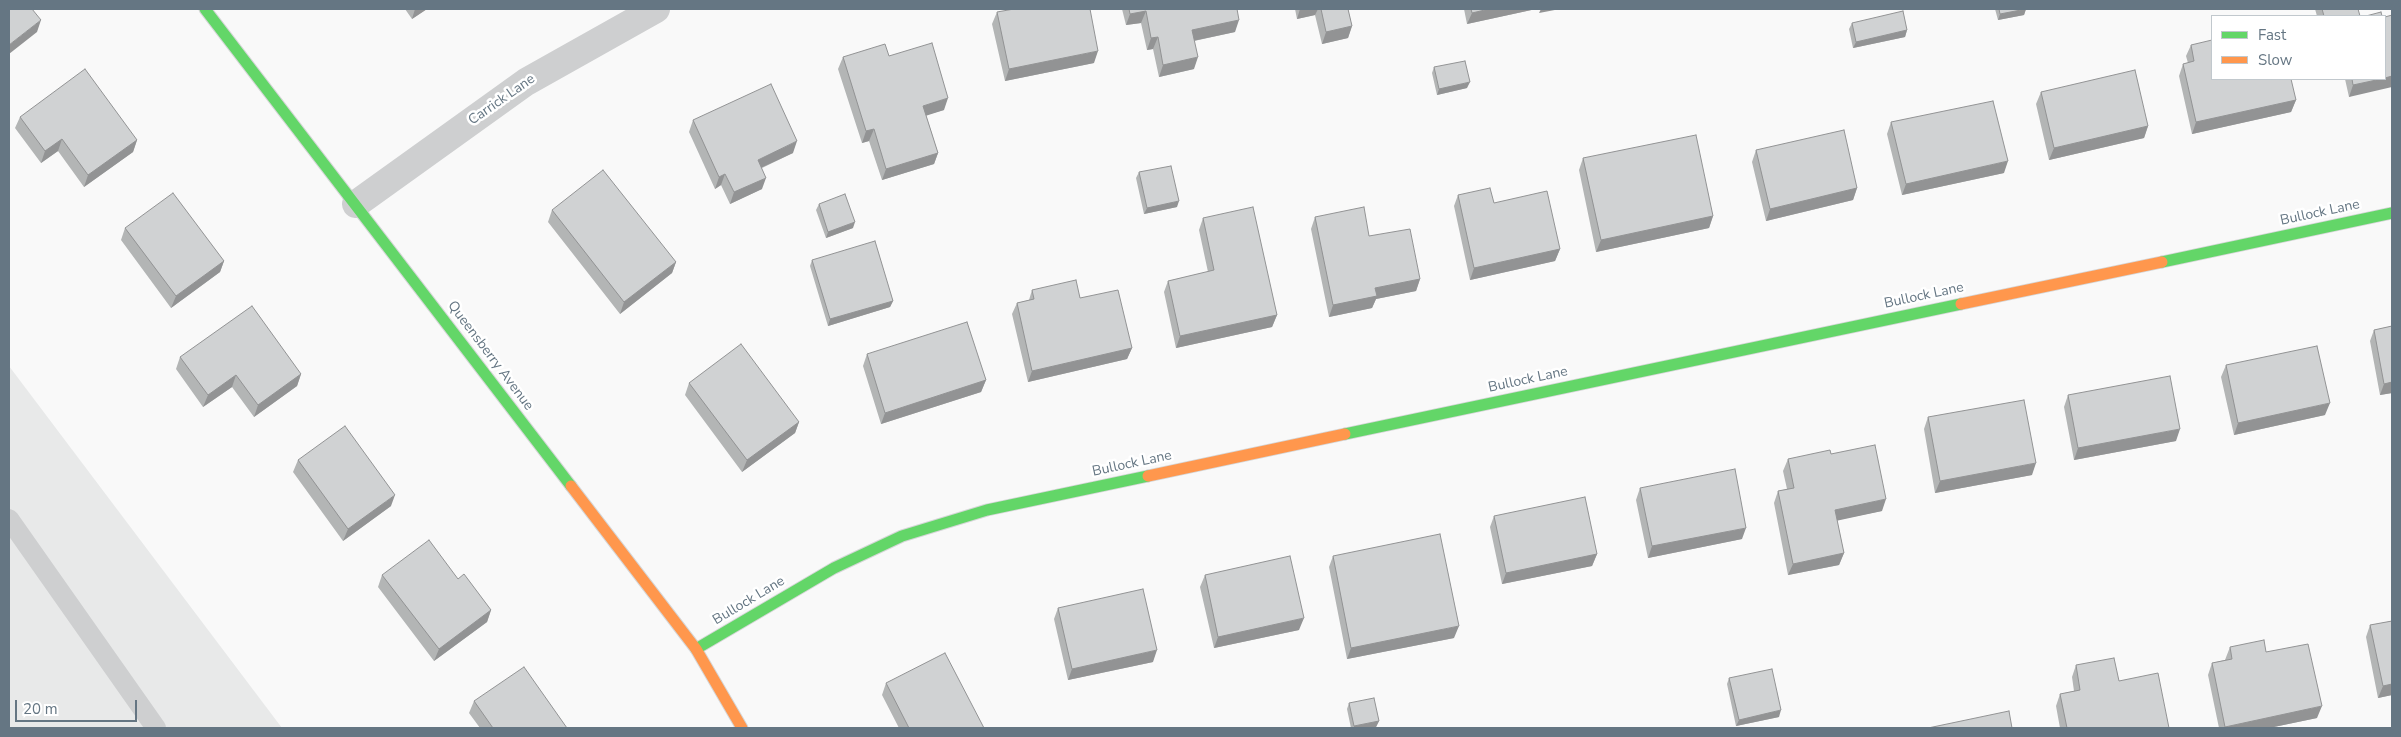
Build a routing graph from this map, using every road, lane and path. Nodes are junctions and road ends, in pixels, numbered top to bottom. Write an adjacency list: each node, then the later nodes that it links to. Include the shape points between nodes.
1 (205, 9): 3 (street, Queensberry Avenue)
2 (656, 9): 3 (street, Carrick Lane, via 526,82)
3 (356, 204): 6 (street, Queensberry Avenue)
4 (2392, 213): 6 (street, Bullock Lane, via 987,510 902,536 834,568)
5 (9, 519): 7 (lane)
6 (696, 649): 8 (street, Queensberry Avenue)
7 (156, 728)
8 (742, 728)

